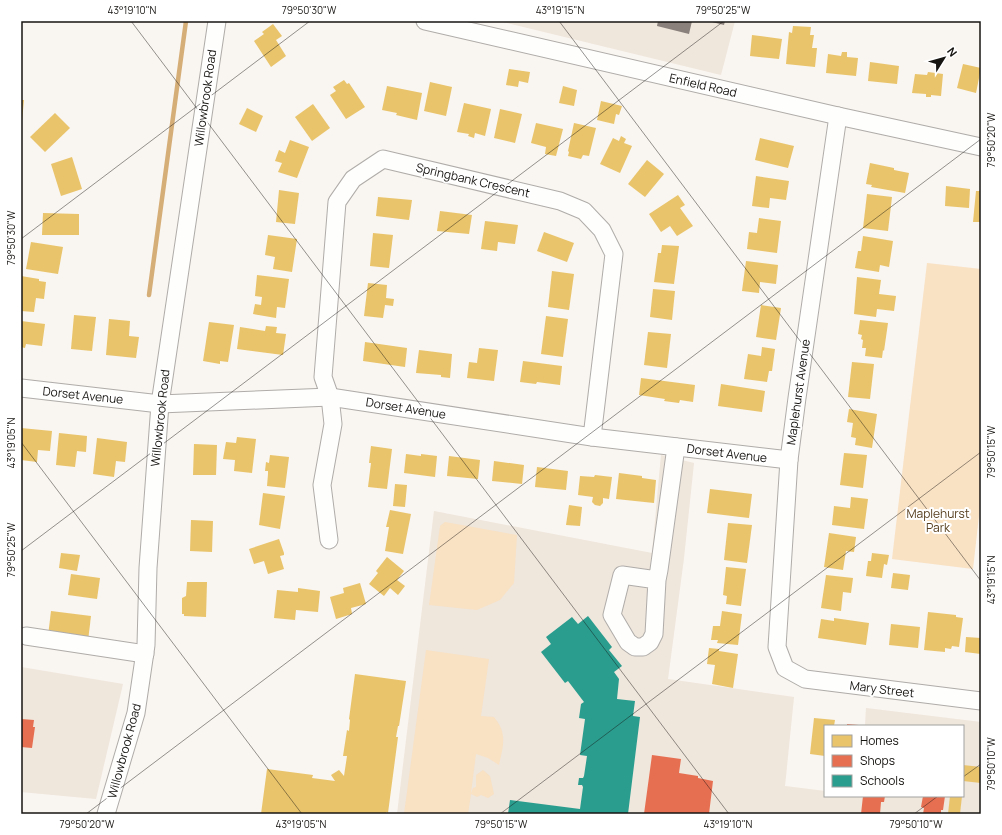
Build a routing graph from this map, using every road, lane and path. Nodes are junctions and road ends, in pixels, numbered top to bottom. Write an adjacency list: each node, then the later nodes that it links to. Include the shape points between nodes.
1 (216, 21): 8 (street, Willowbrook Road)
2 (425, 21): 3 (street, Enfield Road)
3 (446, 23): 4 (street, Enfield Road)
4 (838, 116): 5 (street, Enfield Road); 11 (street, Maplehurst Avenue)
5 (981, 147)
6 (21, 388): 8 (street, Dorset Avenue)
7 (330, 397): 8 (street, Dorset Avenue); 9 (street, Dorset Avenue); 9 (street, Springbank Crescent, via 323,377 337,202 353,179 383,159 560,201 584,211 602,230 614,254); 12 (street, Springbank Crescent, via 333,424 322,485)
8 (160, 404): 15 (street, Willowbrook Road, via 148,568)
9 (592, 437): 10 (street, Dorset Avenue)
10 (676, 447): 11 (street, Dorset Avenue); 13 (street)
11 (789, 460): 16 (street, Maplehurst Avenue, via 777,647)
12 (329, 540)
13 (657, 580)
14 (26, 636): 15 (street)
15 (145, 654): 18 (street, Willowbrook Road, via 136,713)
16 (785, 668): 17 (street, Mary Street, via 805,680)
17 (981, 701)
18 (106, 814)

